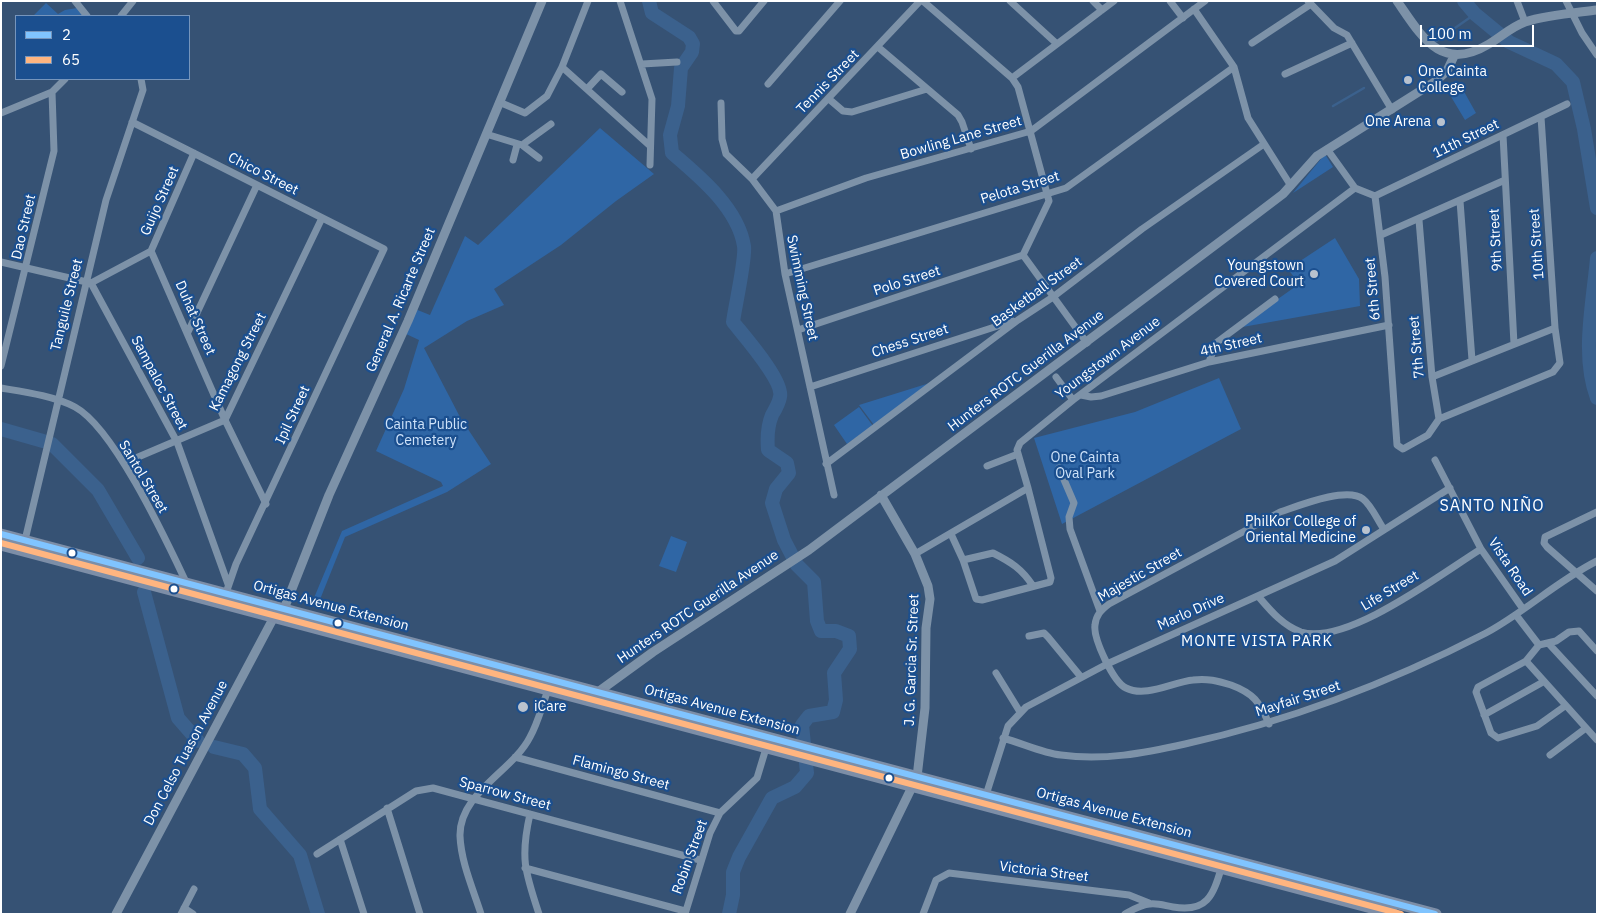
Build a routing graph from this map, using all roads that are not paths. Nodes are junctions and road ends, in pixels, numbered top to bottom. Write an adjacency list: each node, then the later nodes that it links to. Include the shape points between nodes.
1 (75, 1): 23 (street)
2 (133, 1): 24 (street)
3 (542, 1): 46 (street, General A. Ricarte Street)
4 (588, 1): 34 (street)
5 (620, 1): 33 (street)
6 (713, 1): 7 (street, via 736,31 741,30)
7 (764, 1)
8 (840, 1): 40 (street)
9 (922, 1): 29 (street, Tennis Street); 37 (street)
10 (1010, 1): 28 (street)
11 (1093, 1): 19 (street)
12 (1114, 1): 19 (street)
13 (1170, 1): 21 (street)
14 (1205, 1): 21 (street, Bowling Lane Street)
15 (1397, 1): 31 (street, via 1428,43)
16 (1517, 1): 25 (street)
17 (1566, 1): 22 (street)
18 (1310, 2): 26 (street); 27 (street)
19 (1102, 10): 28 (street)
20 (1597, 10): 22 (street)
21 (1189, 14): 35 (street); 54 (street, Bowling Lane Street)
22 (1572, 14): 25 (street); 30 (street)
23 (86, 15)
24 (122, 15)
25 (1525, 22): 31 (street, via 1472,53)
26 (1252, 43)
27 (1352, 43): 36 (street); 49 (street)
28 (1057, 44): 37 (street)
29 (878, 47): 42 (street); 45 (street, Tennis Street)
30 (1597, 55)
31 (1454, 56): 49 (street, Hunters ROTC Guerilla Avenue, via 1447,71 1436,81)
32 (676, 62): 33 (street)
33 (642, 64): 59 (street, via 652,99)
34 (562, 67): 41 (street); 46 (street, via 544,100 525,113)
35 (1234, 67): 57 (street, via 1245,113); 71 (street, Pelota Street, via 1066,188)
36 (1285, 74)
37 (1012, 78): 54 (street, via 1018,87)
38 (63, 80): 43 (street)
39 (141, 80): 52 (street, Tanguile Street, via 143,90)
40 (768, 84)
41 (587, 89): 44 (street, via 601,74); 59 (street)
42 (927, 89): 45 (street, via 852,112 843,111); 60 (street, via 958,115)
43 (52, 92): 50 (street); 82 (street, Dao Street, via 54,151)
44 (622, 92)
45 (830, 99): 66 (street, Tennis Street)
46 (499, 102): 55 (street, General A. Ricarte Street)
47 (721, 103): 66 (street, Swimming Street, via 722,139 726,154)
48 (1567, 104): 51 (street, 11th Street)
49 (1392, 110): 61 (street, Hunters ROTC Guerilla Avenue)
50 (1, 113)
51 (1541, 116): 56 (street, 11th Street); 89 (street, 10th Street)
52 (132, 122): 62 (street, Chico Street); 84 (street, Tanguile Street, via 106,200)
53 (551, 124): 58 (street)
54 (1031, 131): 60 (street, Bowling Lane Street); 71 (street)
55 (486, 134): 58 (street); 137 (street, General A. Ricarte Street, via 408,321 329,494)
56 (1502, 135): 67 (street, 9th Street); 72 (street, 11th Street)
57 (1264, 144): 69 (street); 85 (street, Basketball Street, via 1142,229)
58 (520, 145): 63 (street); 64 (street)
59 (649, 145): 65 (street)
60 (970, 149): 74 (street, Bowling Lane Street, via 866,178)
61 (1327, 149): 69 (street, Hunters ROTC Guerilla Avenue); 70 (street)
62 (194, 153): 68 (street, Chico Street); 79 (street, Guijo Street)
63 (539, 158)
64 (513, 160)
65 (650, 165)
66 (752, 179): 74 (street, Swimming Street)
67 (1505, 180): 73 (street); 93 (street, 9th Street)
68 (257, 185): 75 (street, Chico Street); 91 (street)
69 (1291, 186): 92 (street, Hunters ROTC Guerilla Avenue)
70 (1356, 188): 72 (street); 101 (street, Youngstown Avenue)
71 (1047, 193): 80 (street, via 1046,211); 83 (street, Pelota Street)
72 (1375, 196): 77 (street, 6th Street)
73 (1460, 201): 76 (street); 96 (street)
74 (776, 211): 83 (street, Swimming Street)
75 (322, 218): 78 (street, Chico Street); 108 (street, Kamagong Street)
76 (1419, 220): 77 (street); 100 (street, 7th Street)
77 (1381, 235): 88 (street, 6th Street)
78 (384, 248): 121 (street, Ipil Street)
79 (151, 252): 84 (street, Guijo Street); 91 (street, Duhat Street)
80 (1023, 255): 85 (street); 90 (street, Polo Street)
81 (1, 262): 82 (street)
82 (27, 268): 84 (street); 98 (street, Dao Street)
83 (785, 274): 90 (street, Swimming Street)
84 (88, 283): 107 (street, Tanguile Street); 110 (street, Sampaloc Street)
85 (1054, 297): 87 (street, Basketball Street); 92 (street)
86 (1275, 300): 94 (street)
87 (1018, 320): 102 (street, Chess Street); 114 (street, Basketball Street)
88 (1389, 325): 95 (street, 4th Street); 109 (street, 6th Street, via 1399,449 1407,449 1428,435)
89 (1555, 328): 93 (street); 109 (street, 10th Street, via 1560,354 1558,369)
90 (798, 330): 102 (street, Swimming Street)
91 (188, 332): 108 (street, Duhat Street)
92 (1087, 343): 120 (street, Hunters ROTC Guerilla Avenue)
93 (1514, 344): 96 (street)
94 (1212, 349): 95 (street); 97 (street)
95 (1218, 360): 97 (street, 4th Street)
96 (1472, 360): 100 (street)
97 (1209, 362): 105 (street, 4th Street)
98 (1, 366)
99 (1056, 377): 106 (street)
100 (1432, 377): 109 (street, 7th Street)
101 (1094, 385): 104 (street, Youngstown Avenue); 105 (street)
102 (810, 387): 114 (street, Swimming Street)
103 (1, 388): 107 (street, Santol Street)
104 (1081, 395): 105 (street, 4th Street); 106 (street, Youngstown Avenue)
105 (1101, 396)
106 (1073, 400): 111 (street, Youngstown Avenue, via 1020,443)
107 (57, 401): 113 (street, Santol Street, via 75,407 90,418); 125 (street, Tanguile Street)
108 (225, 420): 110 (street, Kamagong Street); 121 (street, Duhat Street)
109 (1439, 420)
110 (177, 442): 113 (street, Kamagong Street); 134 (street, Sampaloc Street)
111 (1018, 454): 115 (street); 117 (street)
112 (1435, 460): 118 (street, Vista Road)
113 (124, 463): 132 (street, Santol Street)
114 (826, 464): 119 (street, Swimming Street)
115 (987, 466)
116 (1060, 468): 139 (street, via 1074,503 1069,517 1072,536)
117 (1028, 488): 124 (street); 133 (street, via 1051,578 1046,584)
118 (1450, 488): 123 (street, Marlo Drive); 127 (street, Vista Road)
119 (834, 495)
120 (881, 495): 128 (street, J. G. Garcia Sr. Street); 152 (street, Hunters ROTC Guerilla Avenue, via 809,550)
121 (266, 504): 134 (street, Ipil Street)
122 (1597, 512): 131 (street, via 1545,537 1547,547)
123 (1383, 528): 136 (street, Marlo Drive, via 1335,560); 139 (street, Majestic Street, via 1365,500 1357,495 1345,494 1304,504 1280,512)
124 (951, 534): 128 (street); 129 (street)
125 (24, 540): 126 (main road, Ortigas Avenue Extension); 132 (main road, Ortigas Avenue Extension)
126 (2, 541): 141 (main road, Ortigas Avenue Extension)
127 (1481, 549): 136 (street, Life Street, via 1369,619 1334,632 1302,632 1286,625); 138 (street, Vista Road)
128 (915, 554): 165 (street, J. G. Garcia Sr. Street, via 930,599 926,628 925,708)
129 (963, 560): 133 (street, via 993,553 1023,571); 133 (street, via 976,599)
130 (1597, 561): 131 (street, Mayfair Street)
131 (1575, 572): 135 (street); 138 (street, Mayfair Street)
132 (186, 582): 134 (main road, Ortigas Avenue Extension)
133 (1033, 586)
134 (227, 589): 137 (main road, Ortigas Avenue Extension)
135 (1597, 591)
136 (1258, 596): 147 (street, Marlo Drive)
137 (284, 609): 141 (street, Don Celso Tuason Avenue); 152 (main road, Ortigas Avenue Extension)
138 (1523, 609): 140 (street, Mayfair Street)
139 (1100, 610): 147 (street, Majestic Street, via 1094,632)
140 (1516, 615): 144 (street); 157 (street, Mayfair Street, via 1486,633 1345,697)
141 (274, 617): 151 (main road, Ortigas Avenue Extension); 182 (street, Don Celso Tuason Avenue)
142 (1029, 636): 149 (street, via 1044,633)
143 (1549, 644): 144 (street); 145 (street, via 1569,632 1579,631); 153 (street)
144 (1539, 645): 146 (street)
145 (1597, 651)
146 (1526, 661): 150 (street); 156 (street, via 1478,687 1476,692)
147 (1107, 664): 149 (street, Marlo Drive); 157 (street, Majestic Street, via 1119,684 1127,689 1147,690 1193,680 1215,679 1248,693 1262,705)
148 (996, 673): 155 (street)
149 (1082, 677): 155 (street, Marlo Drive)
150 (1543, 682): 154 (street); 156 (street)
151 (548, 690): 161 (main road, Ortigas Avenue Extension); 163 (street, via 530,738)
152 (598, 692): 161 (main road, Ortigas Avenue Extension)
153 (1597, 696)
154 (1565, 706): 156 (street, via 1537,726 1502,738 1491,733); 158 (street)
155 (1020, 712): 159 (street, Marlo Drive)
156 (1484, 715)
157 (1269, 724): 159 (street, Mayfair Street, via 1150,752 1106,757 1060,755)
158 (1586, 728): 160 (street); 162 (street)
159 (1003, 738): 166 (street, Marlo Drive)
160 (1597, 740)
161 (767, 743): 164 (main road, Ortigas Avenue Extension, via 800,758); 164 (main road, Ortigas Avenue Extension, via 801,746); 169 (street, Robin Street, via 757,778)
162 (1550, 755)
163 (515, 756): 167 (street); 169 (street, Flamingo Street)
164 (818, 757): 165 (main road, Ortigas Avenue Extension)
165 (914, 782): 166 (main road, Ortigas Avenue Extension); 171 (main road, Ortigas Avenue Extension); 188 (street, J. G. Garcia Sr. Street)
166 (986, 795): 171 (main road, Ortigas Avenue Extension)
167 (475, 798): 168 (street, Sparrow Street, via 424,788); 170 (street, Sparrow Street); 186 (street, via 462,823 460,835)
168 (387, 808): 172 (street, Sparrow Street); 185 (street)
169 (720, 813): 174 (street, Robin Street)
170 (530, 814): 174 (street, Sparrow Street); 176 (street, via 523,851)
171 (1069, 823): 175 (main road, Ortigas Avenue Extension)
172 (340, 839): 173 (street, Sparrow Street); 184 (street)
173 (317, 854)
174 (700, 860): 181 (street, Robin Street)
175 (1223, 863): 178 (street, Victoria Street, via 1211,895 1200,906 1183,909); 179 (main road, Ortigas Avenue Extension)
176 (525, 868): 181 (street); 187 (street)
177 (194, 889): 180 (street)
178 (1149, 904): 189 (street, Victoria Street, via 1128,894 949,873 936,880); 190 (street)
179 (1358, 904): 191 (main road, Ortigas Avenue Extension); 192 (main road, Ortigas Avenue Extension)
180 (183, 911): 183 (street)
181 (685, 912)
182 (116, 914)
183 (193, 914)
184 (364, 914)
185 (420, 914)
186 (481, 914)
187 (539, 914)
188 (850, 914)
189 (923, 914)
190 (1125, 914)
191 (1394, 914)
192 (1436, 914)

